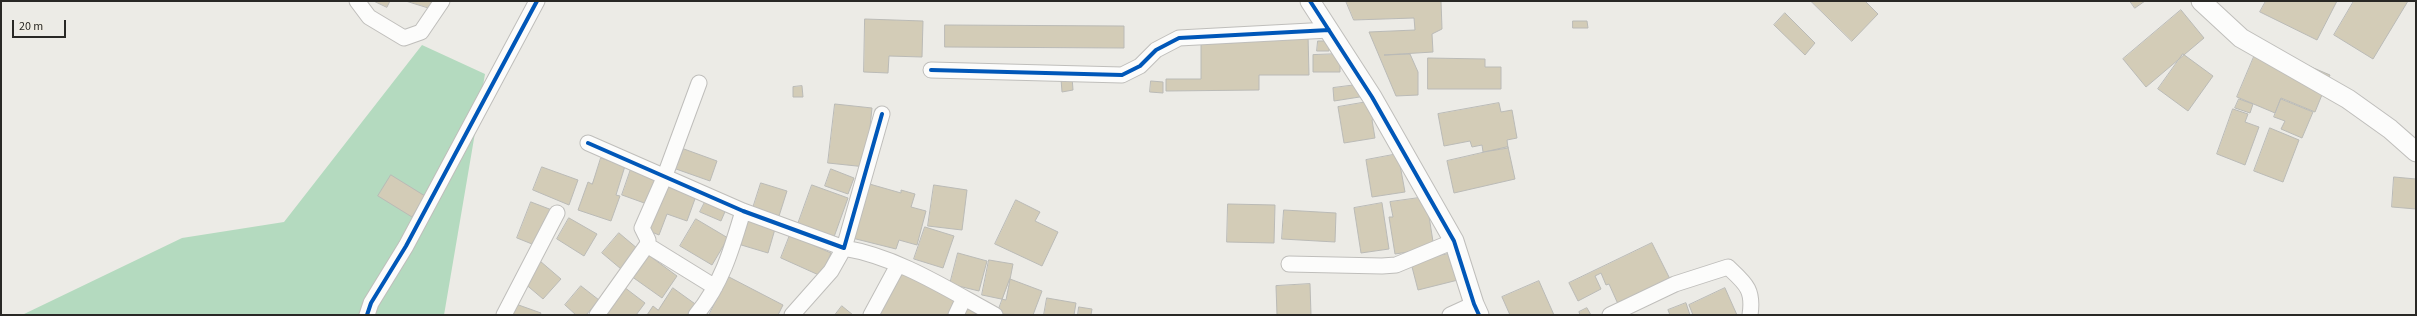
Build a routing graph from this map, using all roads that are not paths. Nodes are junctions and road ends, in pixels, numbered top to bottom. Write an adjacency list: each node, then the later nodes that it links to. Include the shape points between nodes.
1 (357, 1): 2 (street, via 369,17 404,38 421,32)
2 (442, 1)
3 (537, 1): 23 (street, via 406,246 371,303)
4 (1310, 1): 6 (street)
5 (2201, 1): 11 (street, via 2241,38 2348,99 2390,129)
6 (1329, 30): 7 (street, via 1179,38 1156,50 1140,66 1122,75); 15 (street, via 1372,97)
7 (931, 70)
8 (699, 83): 12 (street)
9 (882, 114): 17 (street)
10 (588, 143): 12 (street)
11 (2416, 152)
12 (664, 178): 13 (street); 16 (street, via 642,228)
13 (743, 211): 17 (street); 20 (street, via 727,264)
14 (557, 214): 24 (street)
15 (1454, 241): 18 (street, via 1396,265); 22 (street)
16 (648, 245): 20 (street); 25 (street)
17 (844, 248): 19 (street, via 869,252); 27 (street, via 831,271)
18 (1289, 264)
19 (898, 265): 21 (street); 28 (street)
20 (715, 287): 26 (street)
21 (964, 298): 29 (street); 30 (street)
22 (1476, 310): 31 (street)
23 (367, 315)
24 (504, 315)
25 (597, 315)
26 (696, 315)
27 (792, 315)
28 (871, 315)
29 (956, 315)
30 (995, 315)
31 (1450, 315)
32 (1610, 315): 33 (street, via 1675,284 1728,266 1747,286 1752,301)
33 (1750, 315)

